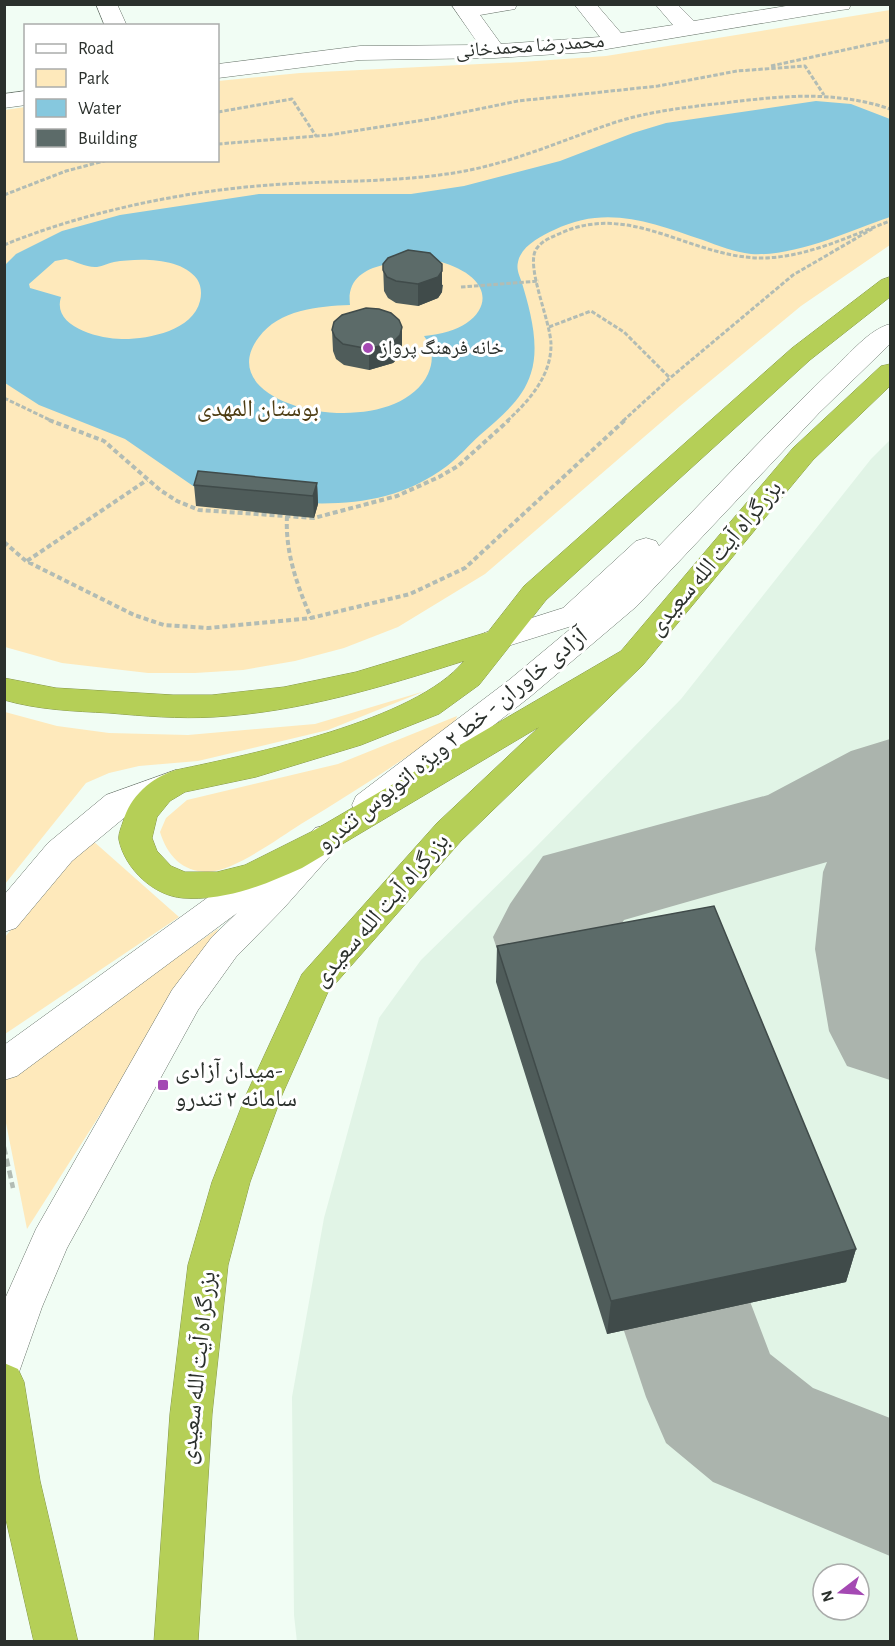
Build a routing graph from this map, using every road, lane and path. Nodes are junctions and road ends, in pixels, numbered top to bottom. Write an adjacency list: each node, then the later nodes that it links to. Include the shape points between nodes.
1 (106, 4): 8 (street)
2 (507, 4): 6 (street)
3 (584, 4): 11 (street)
4 (665, 4): 9 (street)
5 (841, 4): 7 (street, محمدرضا محمدخانی)
6 (464, 8): 12 (street)
7 (761, 11): 9 (street, محمدرضا محمدخانی)
8 (115, 24)
9 (689, 29): 11 (street, محمدرضا محمدخانی)
10 (891, 40): 13 (path)
11 (616, 41): 12 (street, محمدرضا محمدخانی)
12 (495, 51): 14 (street, محمدرضا محمدخانی, via 360,53)
13 (758, 70): 15 (path, via 805,66); 20 (path, via 658,86 518,101)
14 (219, 71)
15 (824, 94): 18 (path, via 858,99); 26 (path, via 656,112 617,122 529,155 464,171 360,183 282,184 136,205 66,222)
16 (24, 98): 17 (street)
17 (4, 100)
18 (891, 110)
19 (219, 112): 20 (path, via 292,99)
20 (316, 136): 21 (path)
21 (219, 144)
22 (100, 162): 23 (path)
23 (4, 195)
24 (891, 221): 25 (path)
25 (880, 225): 27 (path, via 792,254 763,258 718,254 629,223 587,223 561,231 536,248 532,259); 34 (path, via 793,275)
26 (4, 246)
27 (539, 281): 29 (path); 31 (path)
28 (891, 285): 41 (highway, via 801,354 727,418 535,593)
29 (461, 287)
30 (891, 315): 41 (street, آزادی خاوران - خط ۲ ویژه اتوبوس تندرو, via 844,352 574,615)
31 (549, 327): 34 (path, via 591,311 640,344); 37 (path, via 549,356 539,385 526,404 458,466 419,487 378,502 314,518)
32 (891, 332): 45 (street, آزادی خاوران - خط ۲ ویژه اتوبوس تندرو, via 809,407 626,599 520,688)
33 (891, 372): 42 (highway, بزرگراه آیت الله سعیدی, via 803,454)
34 (670, 378): 40 (path, via 465,568 410,594)
35 (4, 398): 36 (path, via 104,441)
36 (147, 480): 37 (path, via 177,501 199,510); 39 (path)
37 (287, 516): 40 (path, via 285,533 299,591)
38 (4, 542): 39 (path)
39 (27, 561): 40 (path, via 134,615 164,625 208,628)
40 (311, 618)
41 (495, 640): 43 (highway, via 346,685 214,706 67,700); 44 (highway, via 468,677 428,706 350,737 256,765)
42 (632, 658): 45 (highway); 53 (highway, بزرگراه آیت الله سعیدی, via 449,832 314,984 264,1095 231,1182 208,1265 191,1414)
43 (4, 689)
44 (176, 782): 45 (highway, via 158,793 142,813 135,838 143,858 159,874 181,885 217,885 254,874); 46 (street, via 118,804 60,852)
45 (323, 841): 47 (street, via 219,907); 50 (street, آزادی خاوران - خط ۲ ویژه اتوبوس تندرو, via 224,947 185,1000 50,1241)
46 (4, 919)
47 (4, 1065)
48 (4, 1148): 49 (path)
49 (13, 1188)
50 (4, 1362)
51 (4, 1382): 52 (highway, via 19,1481)
52 (56, 1641)
53 (176, 1641)

